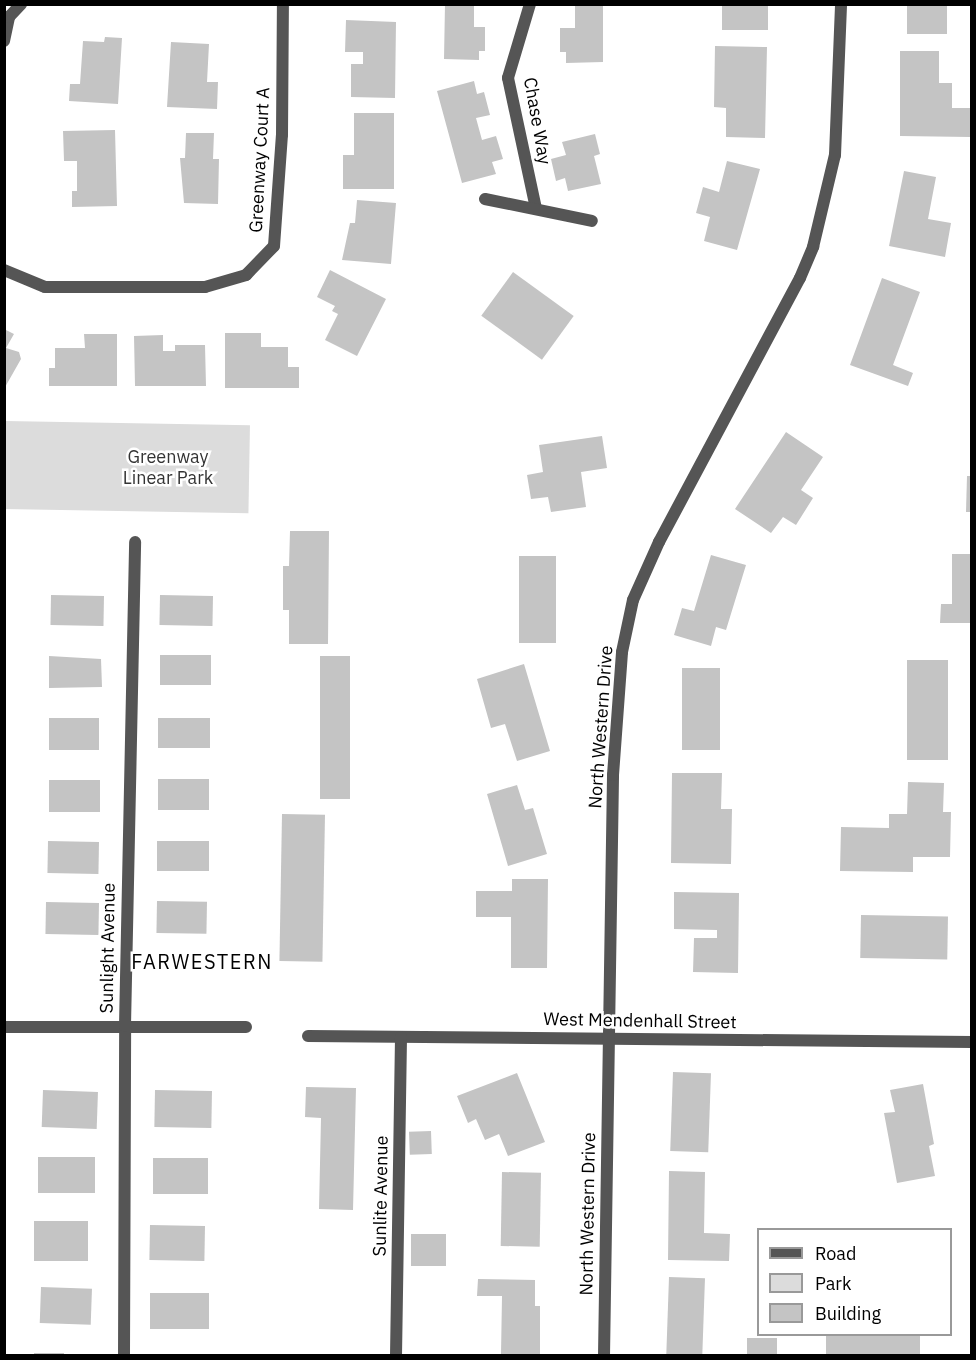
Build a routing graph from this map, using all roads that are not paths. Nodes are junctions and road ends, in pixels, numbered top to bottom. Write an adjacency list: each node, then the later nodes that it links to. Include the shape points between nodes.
1 (21, 4): 5 (street, via 9,17)
2 (283, 4): 9 (street, Greenway Court A, via 282,135 274,246 246,275 205,287 45,287)
3 (530, 4): 7 (street, Chase Way, via 508,78)
4 (841, 4): 16 (street, North Western Drive, via 835,155 813,247 754,367 710,440 633,600 622,652 613,775)
5 (4, 41)
6 (486, 199): 7 (street)
7 (536, 209): 8 (street)
8 (592, 221)
9 (4, 270)
10 (135, 542): 11 (street, Sunlight Avenue)
11 (125, 1026): 12 (street); 13 (street); 18 (street, Sunlight Avenue)
12 (246, 1026)
13 (4, 1027)
14 (308, 1036): 15 (street, West Mendenhall Street)
15 (401, 1037): 16 (street, West Mendenhall Street); 19 (street, Sunlite Avenue)
16 (609, 1038): 17 (street, West Mendenhall Street); 20 (street, North Western Drive)
17 (972, 1042)
18 (124, 1356)
19 (396, 1356)
20 (604, 1356)

